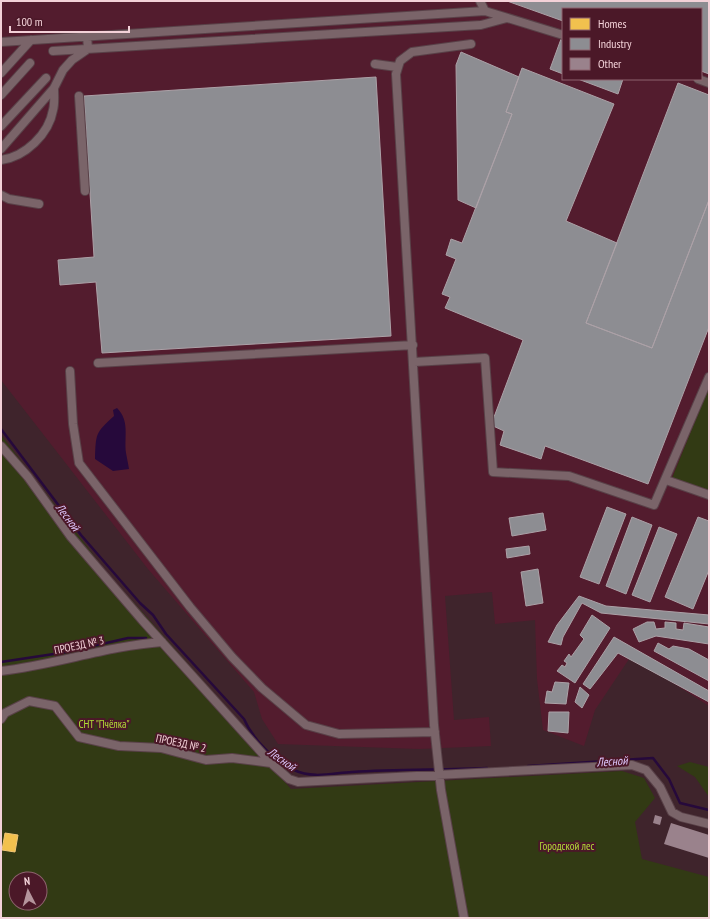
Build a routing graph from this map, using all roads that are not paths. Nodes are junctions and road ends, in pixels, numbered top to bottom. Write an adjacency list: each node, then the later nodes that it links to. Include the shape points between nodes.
1 (480, 1): 2 (street)
2 (485, 11): 3 (street); 5 (street)
3 (507, 18): 4 (street); 9 (street, via 481,25)
4 (562, 35)
5 (87, 36): 6 (street); 9 (street)
6 (31, 40): 7 (street); 14 (street)
7 (1, 42)
8 (471, 44): 13 (street, via 412,52 400,61)
9 (88, 49): 10 (street); 16 (street, via 63,70)
10 (53, 52)
11 (30, 63): 17 (street)
12 (375, 64): 13 (street)
13 (397, 67): 25 (street)
14 (1, 73)
15 (46, 78): 19 (street)
16 (54, 88): 20 (street); 21 (street, via 54,110 42,136 18,155)
17 (1, 96)
18 (79, 96): 22 (street)
19 (1, 126)
20 (1, 149)
21 (1, 160)
22 (85, 191)
23 (1, 195): 24 (street, via 9,199)
24 (39, 204)
25 (413, 345): 26 (street); 27 (street)
26 (414, 362): 31 (street, via 485,358 494,472 569,476 654,506); 36 (street)
27 (98, 363)
28 (70, 371): 36 (street, via 73,424 79,463 190,607 262,688 306,726 339,734)
29 (709, 376): 31 (street)
30 (1, 446): 33 (street, via 28,477 71,537)
31 (666, 480): 32 (street)
32 (709, 495)
33 (162, 642): 34 (street, ПРОЕЗД № 3, via 142,643); 37 (street)
34 (1, 671)
35 (1, 719): 37 (street, ПРОЕЗД № 2, via 6,713 29,701 55,706 79,737 119,746 161,748 206,760 232,758)
36 (435, 732): 38 (street)
37 (271, 763): 38 (street, via 289,779 298,782)
38 (440, 775): 39 (street, via 632,765 646,770 660,787 672,812); 40 (street)
39 (709, 824)
40 (464, 918)

